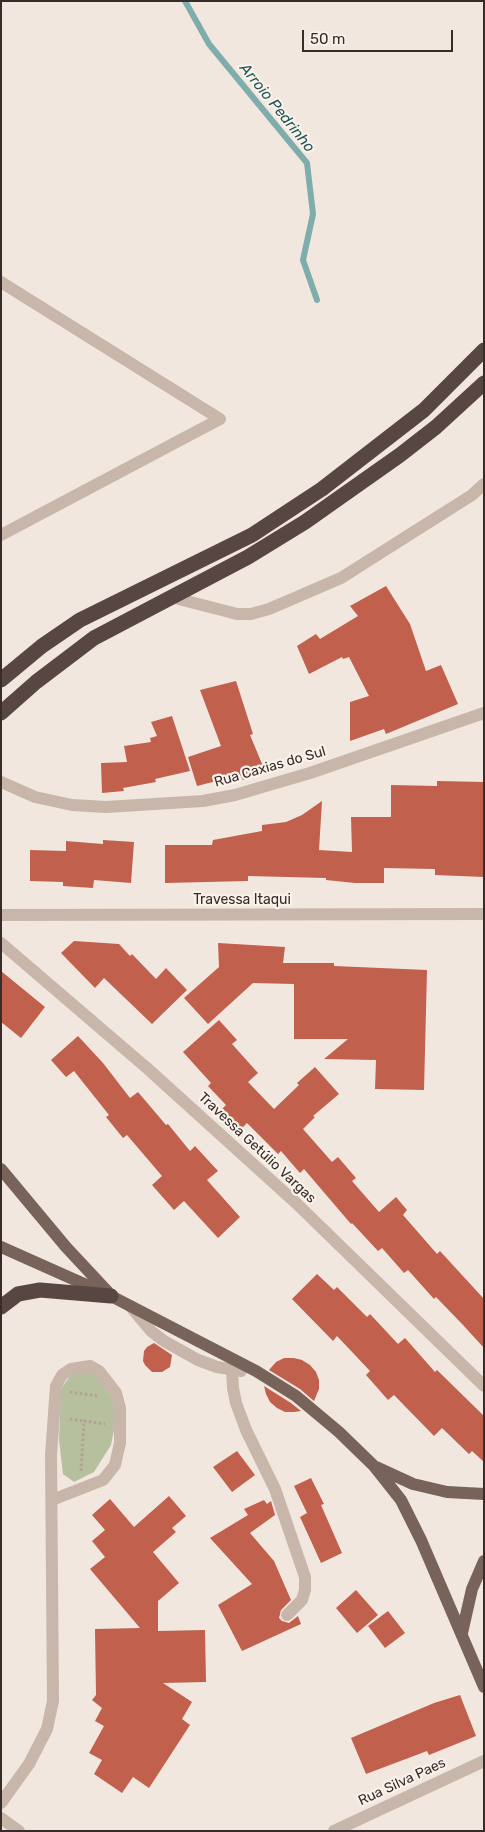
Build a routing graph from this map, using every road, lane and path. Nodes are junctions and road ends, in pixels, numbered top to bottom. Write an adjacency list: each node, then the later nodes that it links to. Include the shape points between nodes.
1 (1, 282): 5 (street, via 220,419)
2 (484, 350): 7 (highway, via 424,410 322,489 252,535 80,620)
3 (484, 383): 6 (highway, via 436,427 305,522 248,557)
4 (484, 484): 6 (street, via 341,578 269,609 237,614)
5 (1, 535)
6 (171, 597): 8 (highway, via 94,638)
7 (1, 680)
8 (1, 713)
9 (484, 713): 10 (street, Rua Caxias do Sul, via 310,773 203,801 106,807 72,805 35,797)
10 (1, 782)
11 (484, 914): 12 (street, Travessa Itaqui)
12 (1, 915)
13 (1, 943): 21 (street, Travessa Getúlio Vargas, via 148,1069 303,1210)
14 (1, 1169): 16 (main road)
15 (1, 1247): 16 (main road)
16 (111, 1296): 17 (main road); 18 (highway, via 40,1290 18,1294)
17 (130, 1306): 19 (street, via 151,1331 164,1340 198,1360); 20 (main road)
18 (1, 1307)
19 (232, 1371): 20 (street); 32 (street, via 236,1404 275,1489 305,1577 302,1600)
20 (256, 1371): 27 (main road, via 296,1396)
21 (484, 1386)
22 (108, 1398): 23 (path, via 69,1391)
23 (68, 1401)
24 (68, 1410): 25 (path, via 68,1419)
25 (84, 1421): 26 (path); 28 (path)
26 (108, 1424)
27 (374, 1466): 29 (main road, via 413,1484 447,1492); 33 (main road, via 400,1500)
28 (80, 1489): 30 (street); 30 (street, via 109,1474 115,1465 120,1444 120,1408 116,1393 99,1371 90,1366 71,1369 62,1375 56,1386)
29 (484, 1494)
30 (52, 1500): 36 (street, via 52,1701 47,1729 29,1764)
31 (484, 1561): 33 (main road, via 472,1589)
32 (287, 1615)
33 (462, 1633): 34 (main road)
34 (484, 1687)
35 (484, 1761): 39 (street, Rua Silva Paes)
36 (1, 1803)
37 (1, 1818): 38 (street)
38 (19, 1831)
39 (334, 1831)

